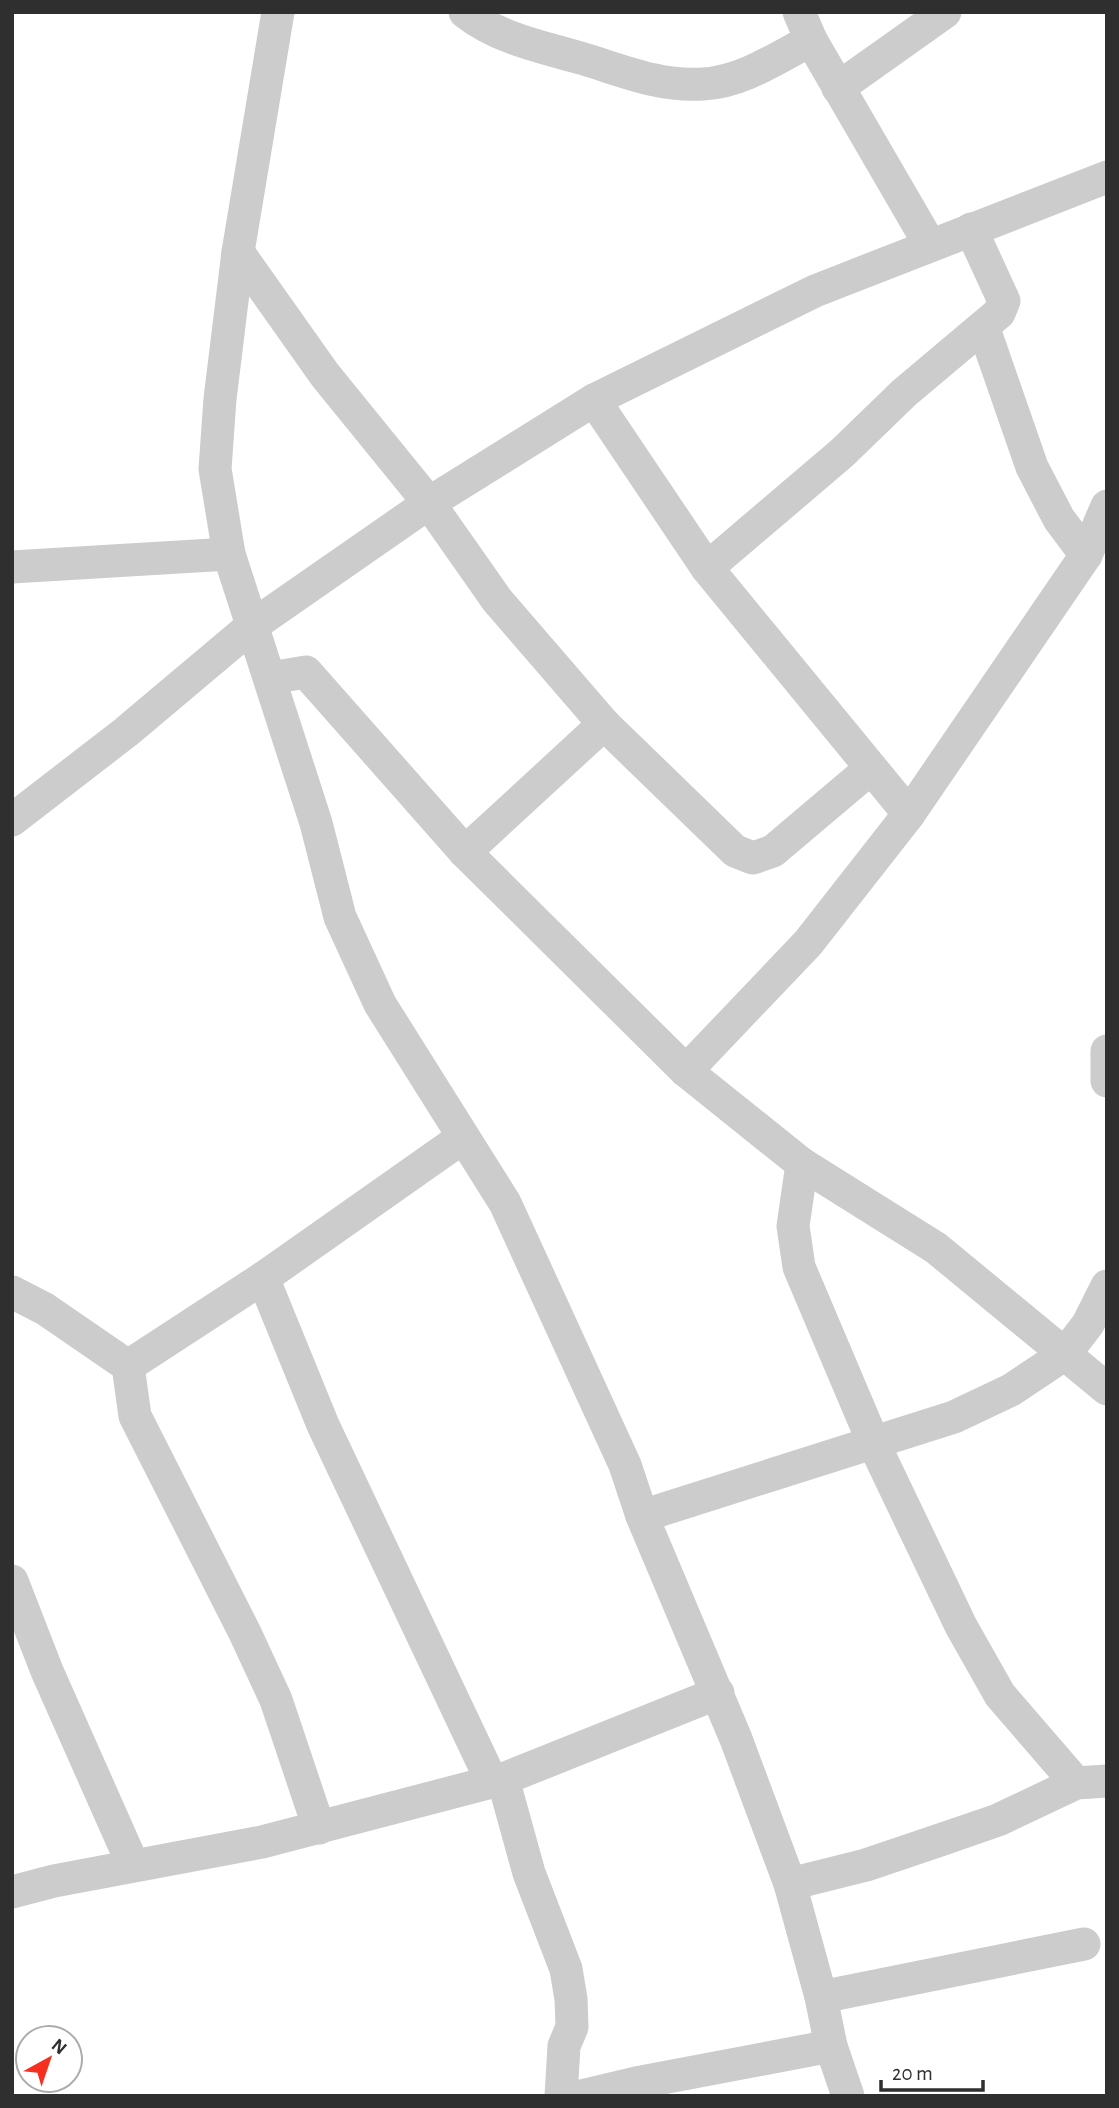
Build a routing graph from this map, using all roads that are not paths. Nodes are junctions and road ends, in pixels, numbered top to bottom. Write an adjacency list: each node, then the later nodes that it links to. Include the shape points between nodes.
1 (278, 12): 9 (street)
2 (465, 12): 4 (street, via 526,43 653,82 704,84 741,77)
3 (945, 12): 5 (street)
4 (805, 26): 5 (street)
5 (838, 88): 8 (street)
6 (1107, 177): 7 (street)
7 (971, 229): 8 (street); 10 (street, via 1004,301)
8 (930, 245): 11 (street, via 816,291)
9 (238, 253): 12 (street, via 325,375); 14 (street, via 215,469)
10 (984, 329): 15 (street, via 1032,467 1059,520); 17 (street, via 904,393 842,453)
11 (594, 400): 12 (street); 17 (street)
12 (429, 503): 18 (street); 20 (street, via 497,600)
13 (1107, 506): 15 (street)
14 (229, 554): 16 (street); 18 (street)
15 (1086, 555): 22 (street)
16 (12, 566)
17 (707, 568): 21 (street)
18 (252, 626): 19 (street); 23 (street)
19 (270, 678): 24 (street, via 306,672); 28 (street, via 340,917 380,1004)
20 (604, 724): 21 (street, via 735,851 753,859 774,852); 24 (street)
21 (870, 769): 22 (street)
22 (909, 814): 26 (street, via 808,943)
23 (12, 820)
24 (465, 852): 26 (street)
25 (1107, 1051): 27 (street)
26 (686, 1071): 29 (street)
27 (1107, 1081)
28 (462, 1138): 30 (street); 37 (street, via 511,1215 625,1465)
29 (802, 1164): 33 (street, via 936,1248); 36 (street, via 793,1226 799,1267)
30 (263, 1278): 34 (street); 40 (street, via 323,1425)
31 (1107, 1286): 33 (street, via 1088,1324)
32 (12, 1292): 34 (street)
33 (1065, 1354): 35 (street); 36 (street, via 1011,1390 954,1418)
34 (128, 1366): 42 (street, via 135,1416 276,1700)
35 (1107, 1389)
36 (874, 1444): 37 (street); 41 (street, via 961,1626 1000,1695)
37 (642, 1516): 39 (street)
38 (12, 1581): 43 (street)
39 (718, 1693): 40 (street); 44 (street)
40 (498, 1780): 42 (street); 49 (street, via 566,1969 572,2027 564,2046)
41 (1091, 1782): 44 (street, via 940,1840)
42 (319, 1828): 43 (street)
43 (133, 1865): 45 (street)
44 (790, 1884): 47 (street)
45 (12, 1892)
46 (1084, 1944): 47 (street)
47 (821, 1997): 48 (street)
48 (831, 2046): 50 (street); 51 (street)
49 (561, 2096)
50 (581, 2096)
51 (848, 2096)

